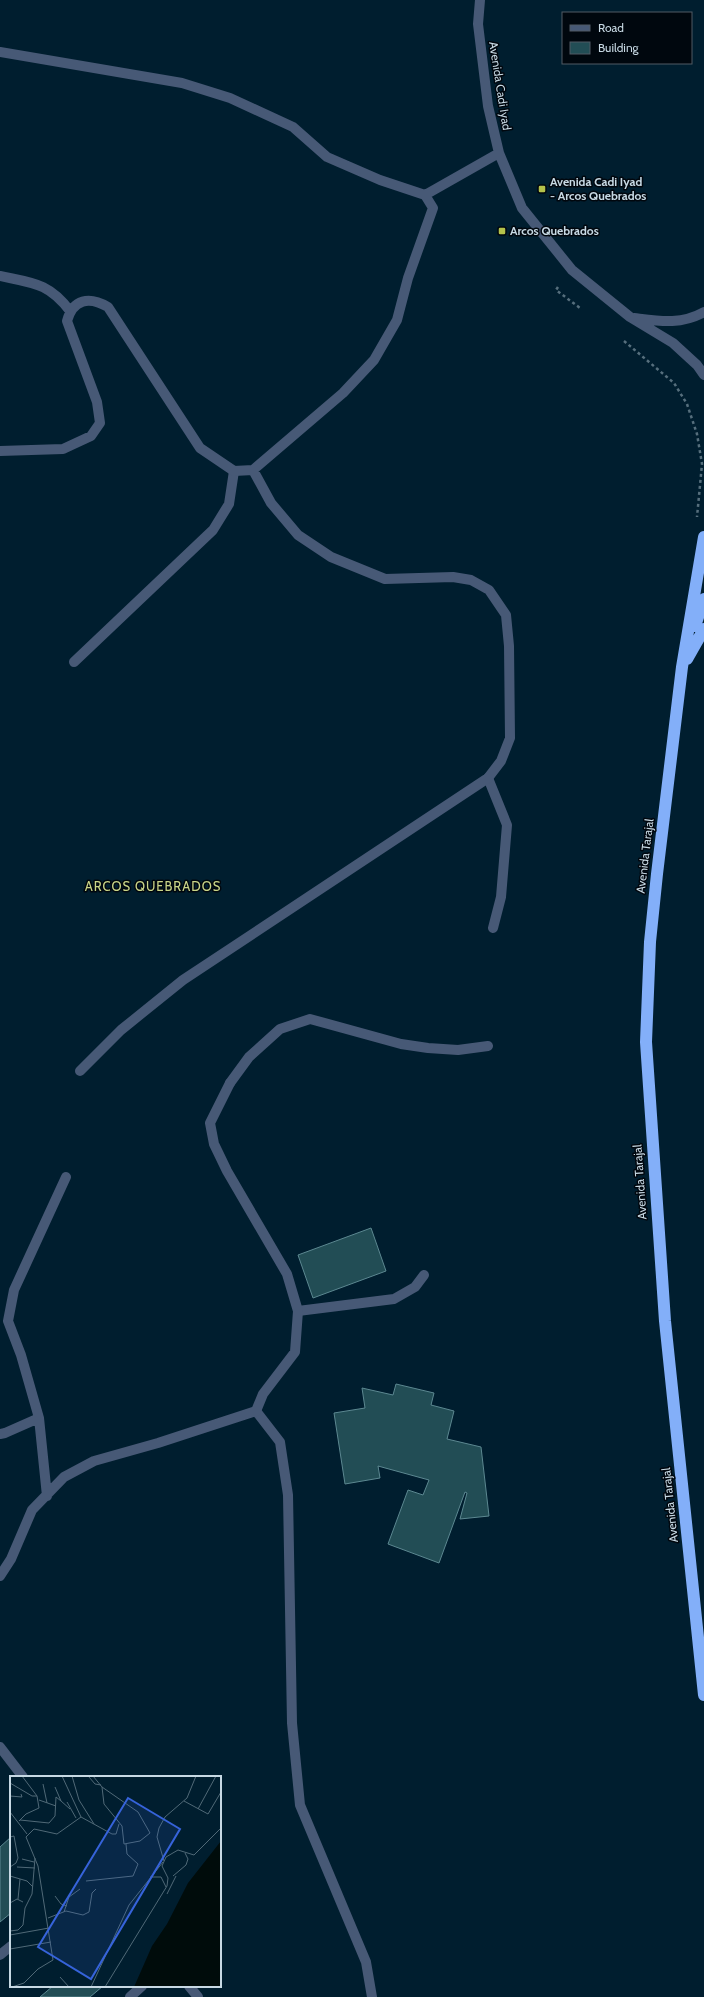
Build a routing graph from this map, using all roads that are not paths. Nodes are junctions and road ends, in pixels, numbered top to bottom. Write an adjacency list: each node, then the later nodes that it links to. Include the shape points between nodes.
1 (480, 0): 3 (street, Avenida Cadi Iyad, via 478,24 488,106)
2 (0, 52): 4 (street, via 182,83 230,98 293,127 327,157 380,180)
3 (499, 154): 4 (street); 8 (street, Avenida Cadi Iyad, via 522,208 572,270)
4 (425, 195): 11 (street, via 433,208 432,214 408,278 397,320 374,360 343,393)
5 (0, 276): 6 (street, via 39,284 59,297)
6 (70, 312): 10 (street, via 67,321 97,402 100,423 92,436 62,449); 12 (street, via 78,303 89,300 99,302 108,308 200,448)
7 (704, 312): 8 (street, via 695,317 668,322)
8 (630, 317): 9 (street, Avenida Cadi Iyad, via 673,344 697,364)
9 (704, 375)
10 (0, 451)
11 (253, 470): 12 (street); 18 (street, via 271,503 298,535 331,557 385,580 453,577 472,580 489,590 506,615 510,738 501,761)
12 (234, 471): 16 (street, via 229,504 213,530)
13 (704, 536): 17 (highway, Avenida Tarajal)
14 (704, 599): 17 (highway, Avenida Tarajal)
15 (704, 629): 17 (highway)
16 (74, 662)
17 (682, 667): 30 (highway, Avenida Tarajal, via 652,919 646,1042 665,1321)
18 (488, 778): 19 (street, via 507,825 500,896); 21 (street, via 183,980 120,1030)
19 (492, 928)
20 (488, 1046): 24 (street, via 458,1050 401,1044 310,1019 280,1029 249,1057 230,1083 210,1123 214,1144 287,1274)
21 (80, 1071)
22 (66, 1177): 26 (street, via 14,1290 8,1321 21,1355)
23 (424, 1275): 24 (street, via 415,1287 394,1299)
24 (298, 1311): 25 (street, via 295,1352 263,1394)
25 (256, 1411): 28 (street, via 158,1443 94,1460 64,1477); 39 (street, via 280,1442 288,1495 292,1724 300,1806 366,1962)
26 (39, 1418): 27 (street); 28 (street)
27 (0, 1434)
28 (47, 1496): 29 (street, via 32,1510 11,1559)
29 (0, 1576)
30 (704, 1695)
31 (0, 1747): 32 (street)
32 (22, 1776)
33 (10, 1947): 34 (street)
34 (0, 1955)
35 (141, 1987): 37 (street)
36 (190, 1987): 38 (street)
37 (130, 1997)
38 (198, 1997)
39 (372, 1997)

